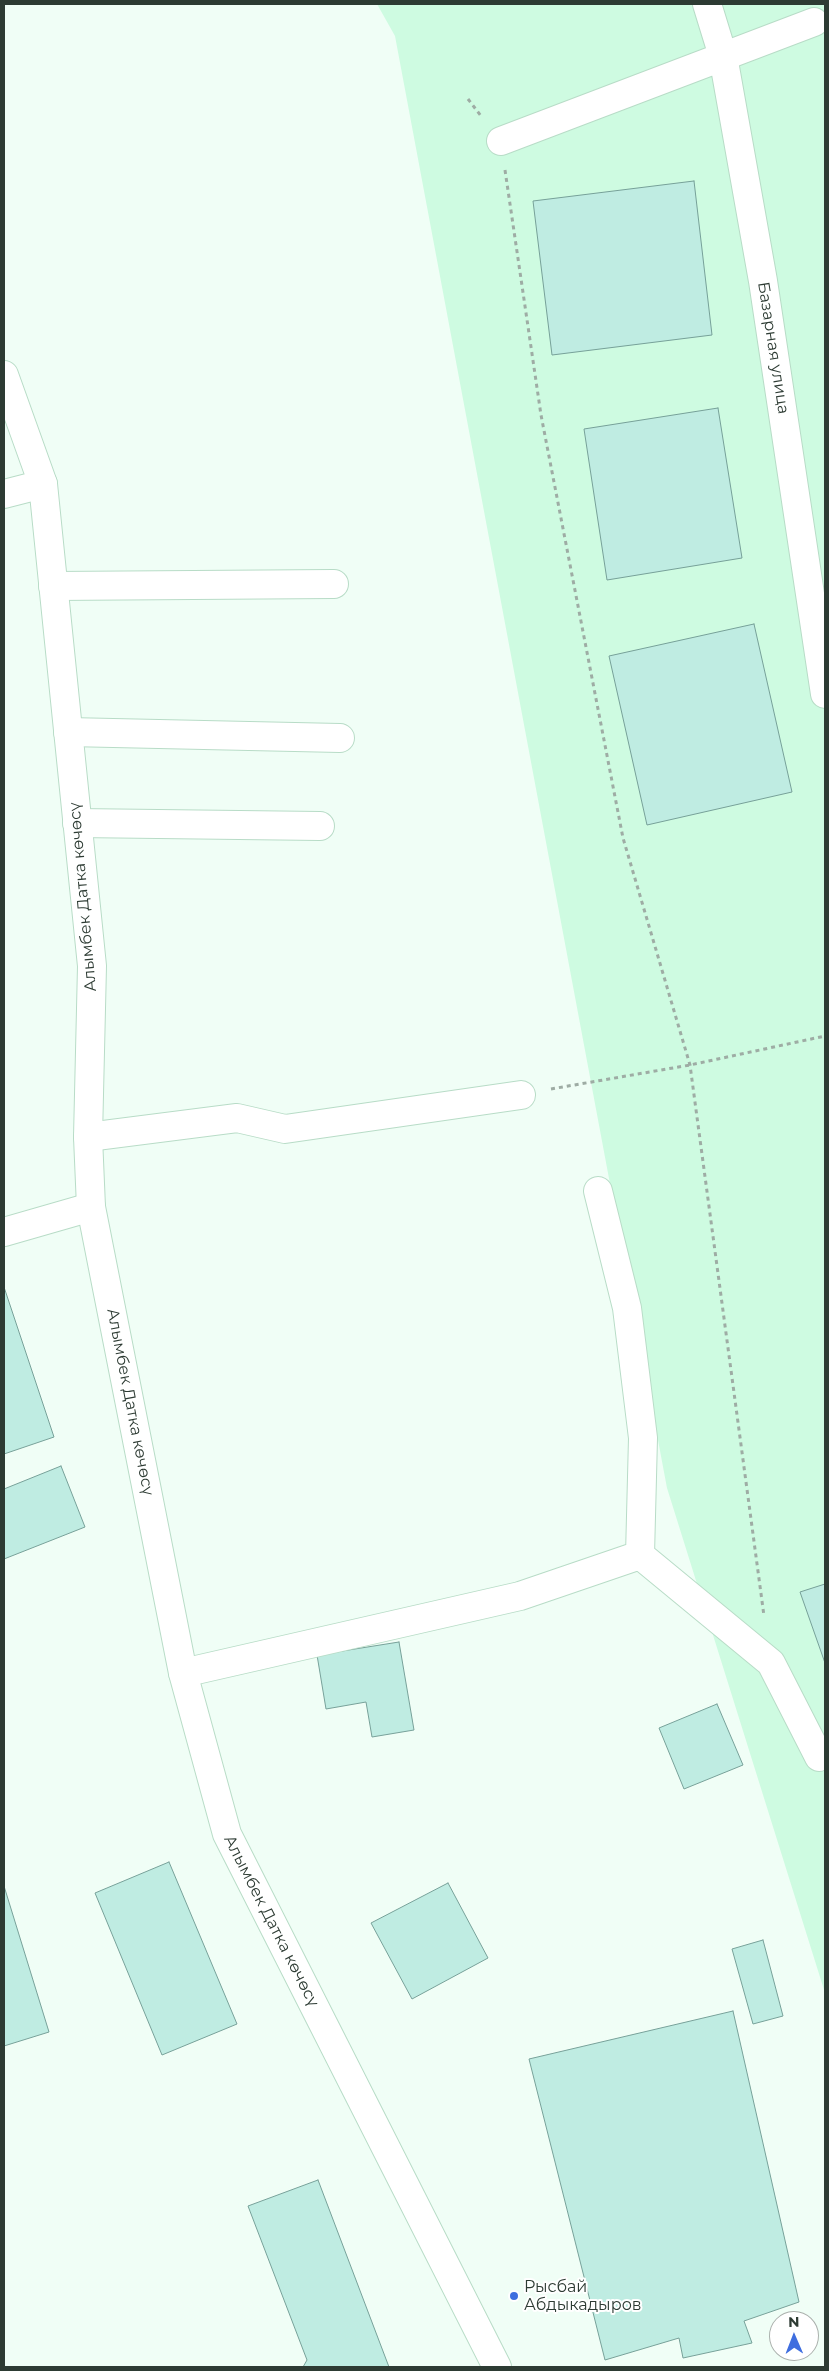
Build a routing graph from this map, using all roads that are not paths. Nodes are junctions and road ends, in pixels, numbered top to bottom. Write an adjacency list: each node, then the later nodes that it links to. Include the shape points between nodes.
1 (707, 4): 3 (street, Базарная улица)
2 (814, 22): 3 (street)
3 (723, 56): 4 (street); 10 (street, Базарная улица, via 763,281)
4 (501, 141)
5 (4, 375): 6 (street, Алымбек Датка көчөсү)
6 (43, 484): 7 (street); 9 (street, Алымбек Датка көчөсү)
7 (4, 494)
8 (334, 584): 9 (street)
9 (53, 586): 11 (street, Алымбек Датка көчөсү)
10 (825, 694)
11 (68, 732): 12 (street); 13 (street, Алымбек Датка көчөсү)
12 (340, 738)
13 (77, 823): 14 (street); 16 (street, Алымбек Датка көчөсү, via 92,966)
14 (320, 826)
15 (521, 1095): 16 (street, via 286,1129 237,1118)
16 (88, 1137): 18 (street, Алымбек Датка көчөсү)
17 (598, 1191): 20 (street, via 627,1308 643,1438)
18 (91, 1207): 19 (street); 21 (street, Алымбек Датка көчөсү)
19 (4, 1232)
20 (640, 1555): 21 (street, via 520,1596); 22 (street, via 771,1663)
21 (183, 1673): 23 (street, Алымбек Датка көчөсү, via 226,1834)
22 (819, 1757)
23 (497, 2367)

